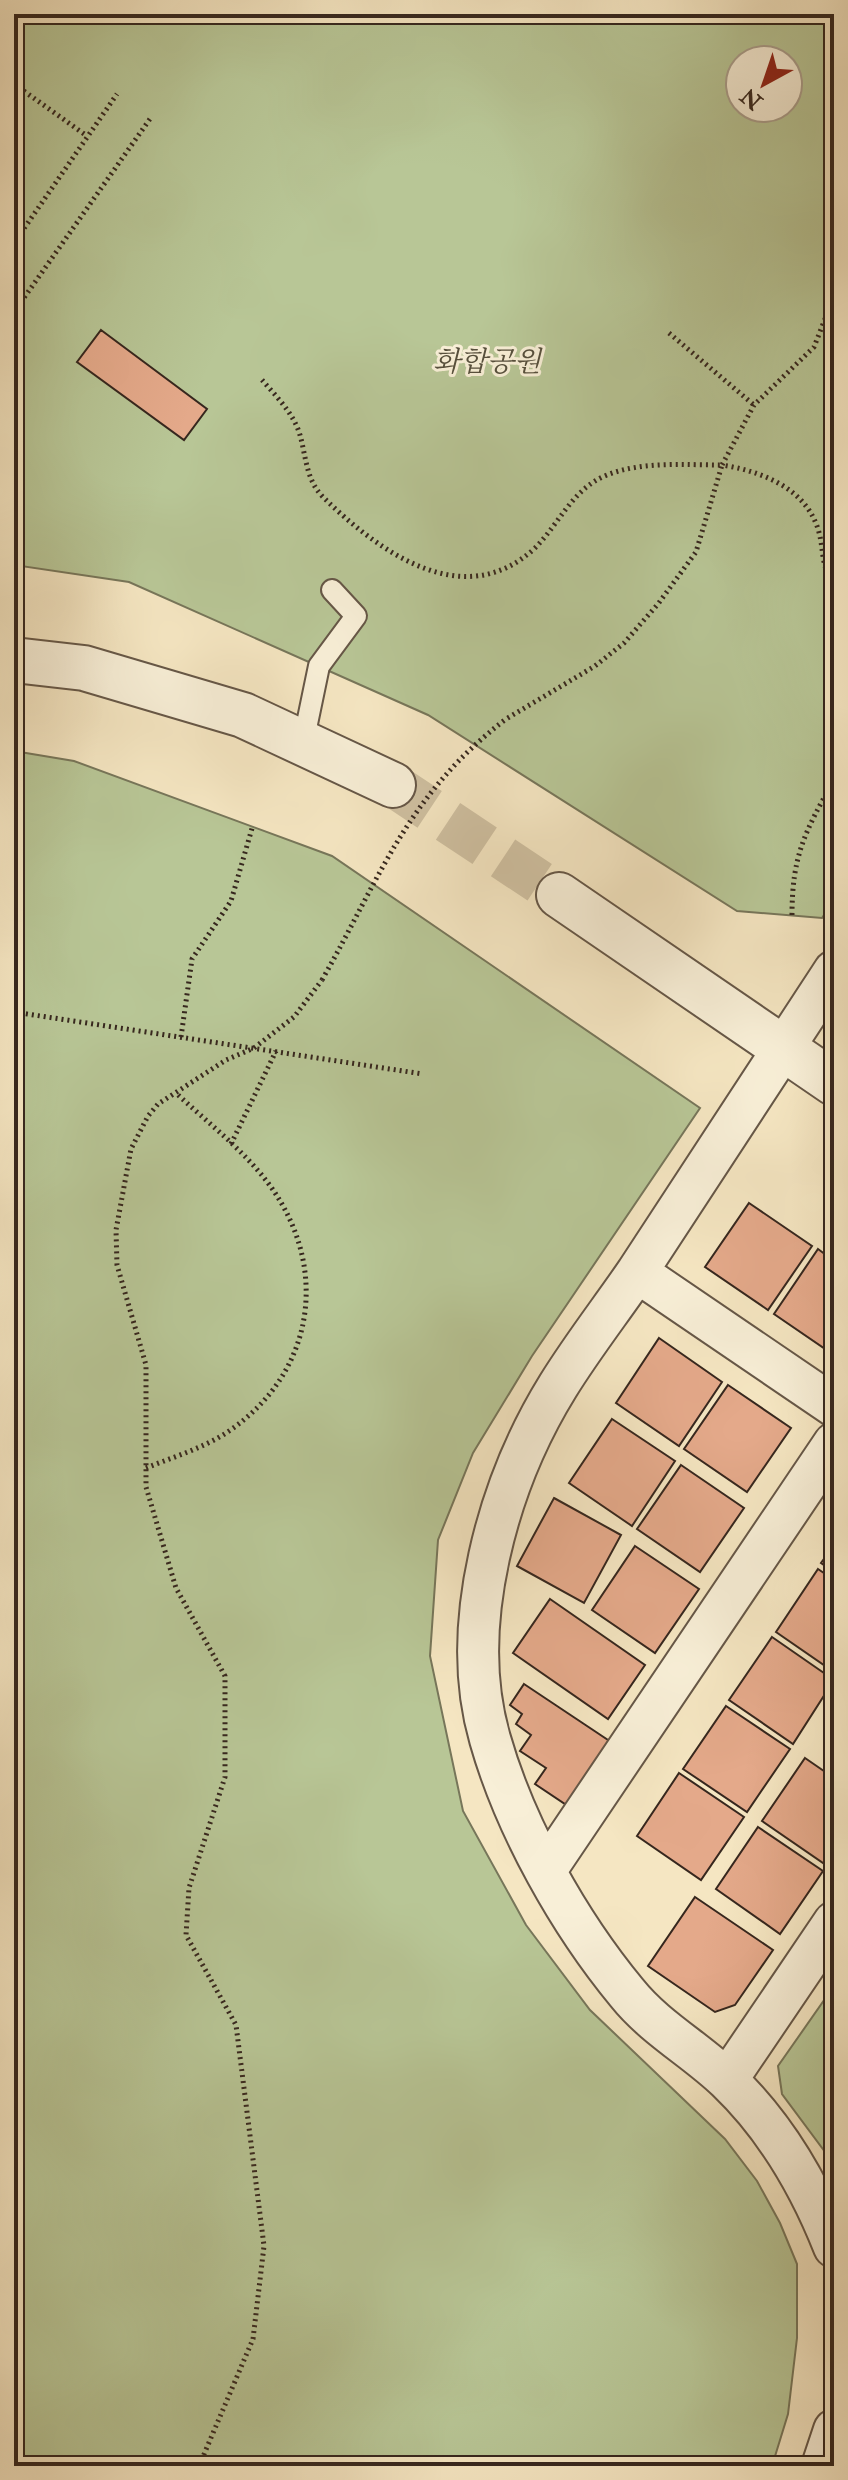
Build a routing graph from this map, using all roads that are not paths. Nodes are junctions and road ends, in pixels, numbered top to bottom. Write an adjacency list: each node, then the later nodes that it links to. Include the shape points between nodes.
1 (332, 590): 3 (lane, via 356,616 319,666)
2 (14, 660): 3 (street, via 99,672 243,715)
3 (303, 743): 4 (street)
4 (393, 785)
5 (559, 895): 7 (street)
6 (834, 971): 7 (street)
7 (782, 1047): 8 (street); 9 (street)
8 (834, 1083)
9 (637, 1272): 10 (street); 12 (street, via 557,1386 527,1446 498,1516 484,1586 479,1665 489,1738)
10 (834, 1406)
11 (834, 1443): 12 (street)
12 (546, 1870): 14 (street, via 568,1913 628,1995)
13 (834, 1922): 14 (street)
14 (727, 2080): 15 (street, via 813,2194)
15 (834, 2247)
16 (834, 2430): 17 (street)
17 (822, 2466)

